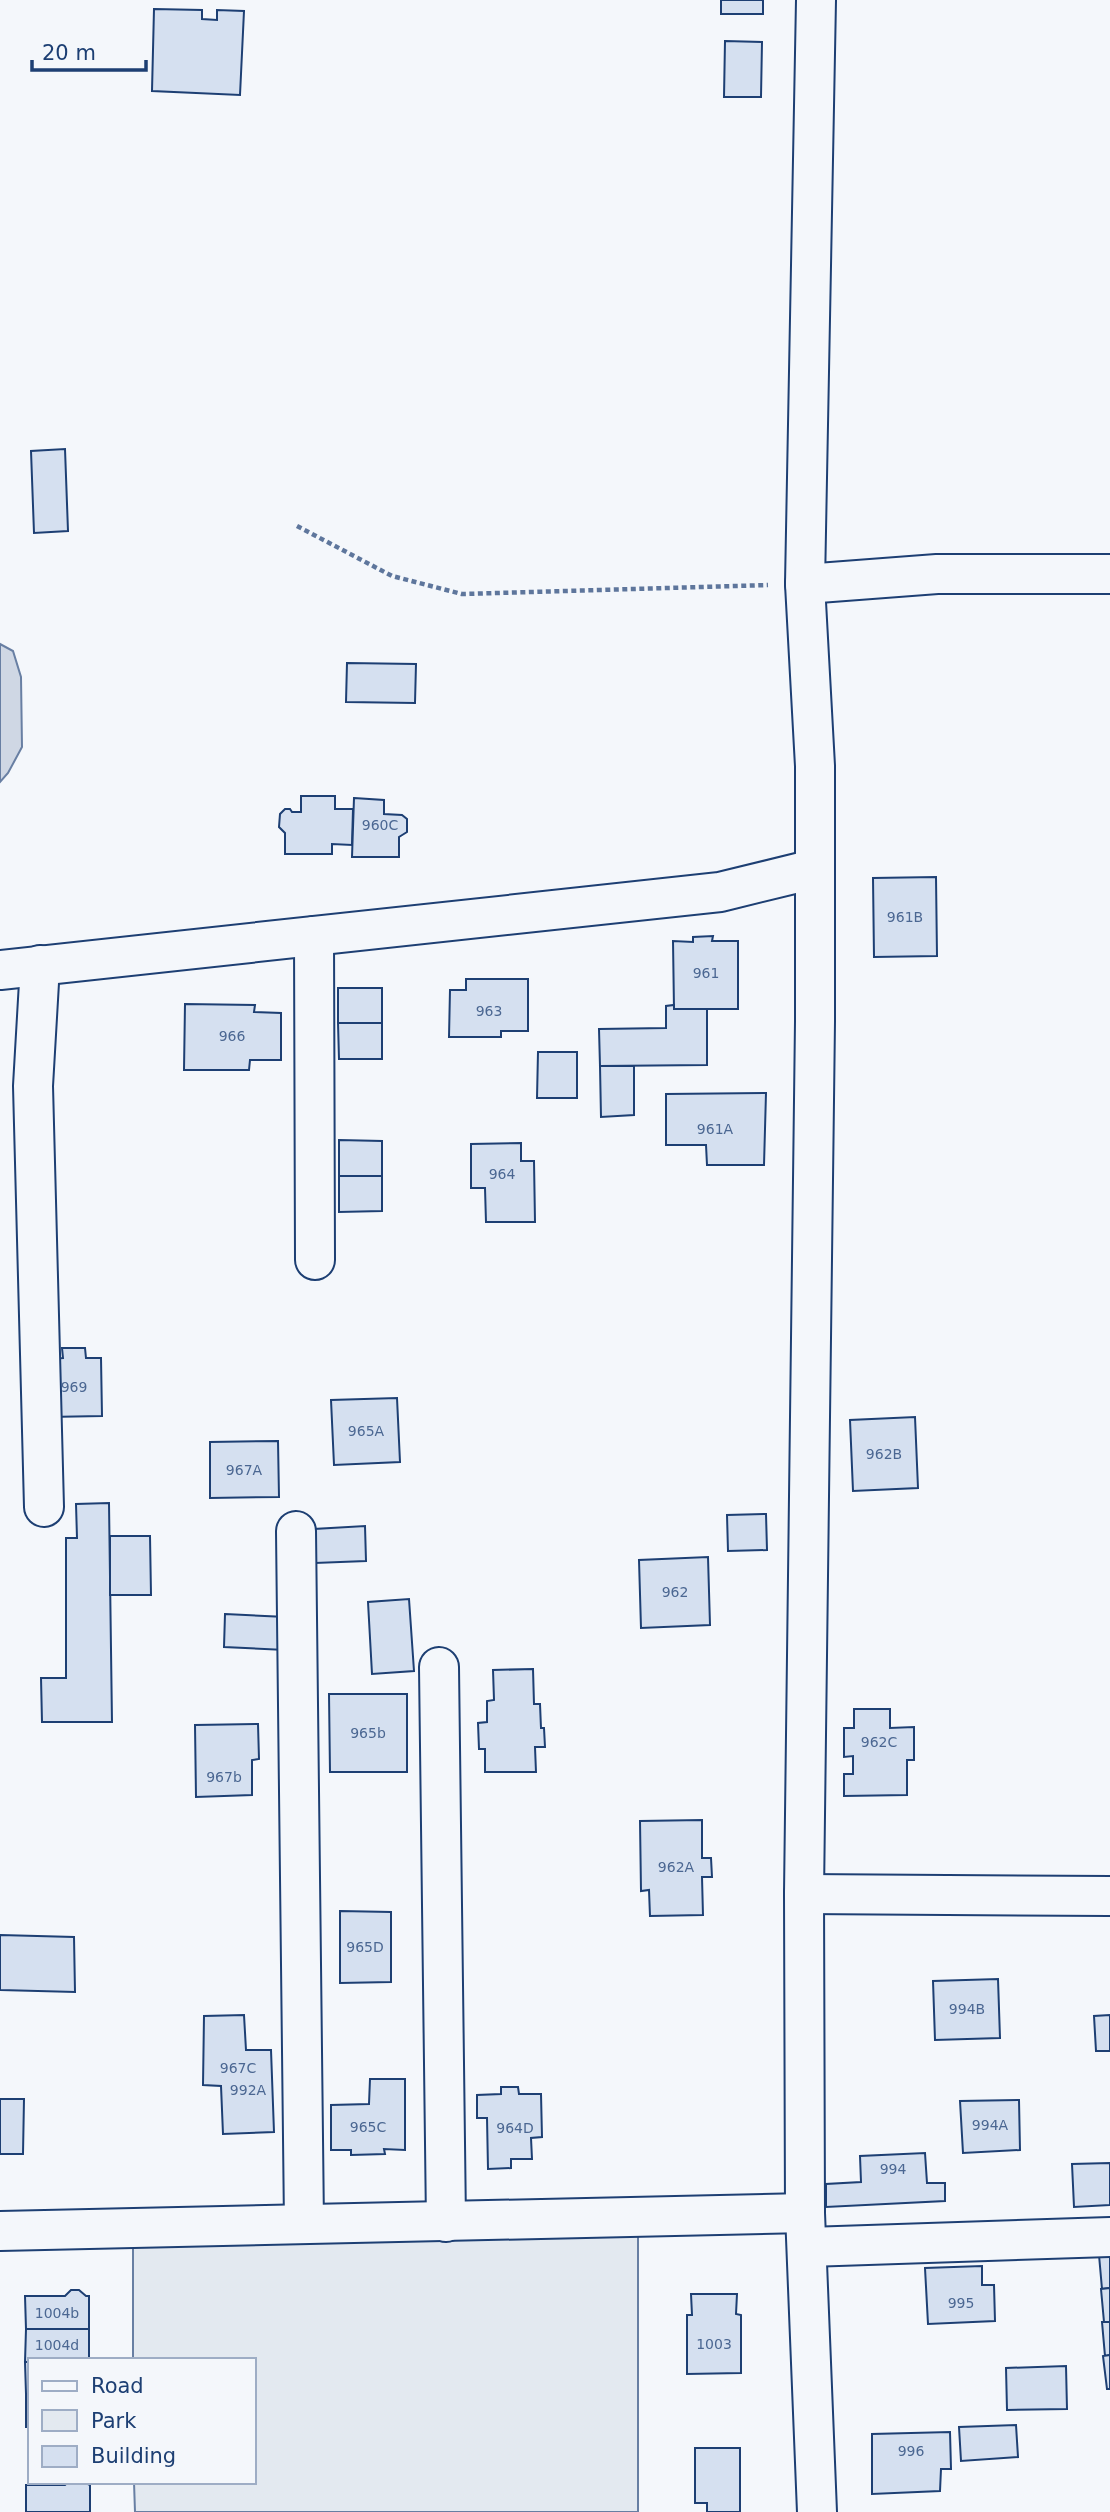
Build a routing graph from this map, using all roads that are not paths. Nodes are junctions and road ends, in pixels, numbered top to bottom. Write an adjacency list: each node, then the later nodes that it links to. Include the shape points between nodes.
1 (816, 0): 3 (street)
2 (1110, 574): 3 (street, via 937,574)
3 (805, 584): 4 (street, via 815,766)
4 (814, 869): 5 (street, via 720,892); 12 (street)
5 (314, 936): 6 (street); 8 (street)
6 (40, 965): 7 (street); 9 (street, via 33,1086)
7 (0, 970)
8 (315, 1260)
9 (44, 1507)
10 (296, 1531): 15 (street)
11 (439, 1667): 14 (street)
12 (804, 1894): 13 (street); 16 (street)
13 (1110, 1896)
14 (446, 2222): 15 (street); 16 (street)
15 (304, 2224): 17 (street)
16 (807, 2230): 18 (street); 19 (street)
17 (0, 2231)
18 (1110, 2237)
19 (817, 2512)

